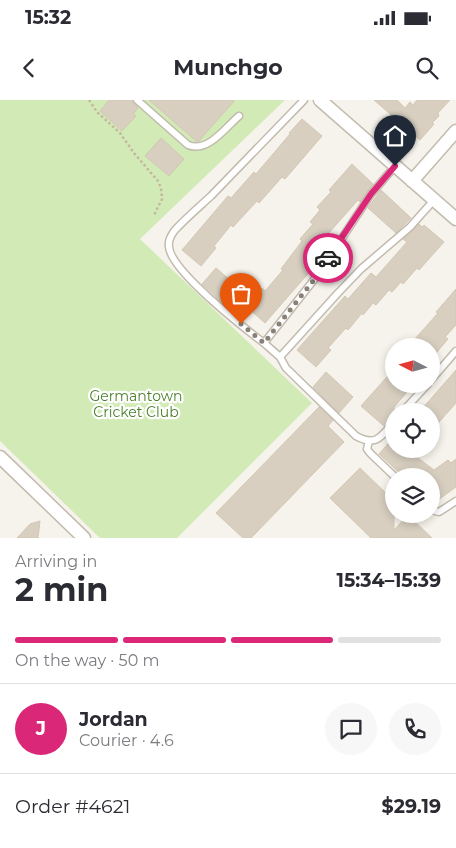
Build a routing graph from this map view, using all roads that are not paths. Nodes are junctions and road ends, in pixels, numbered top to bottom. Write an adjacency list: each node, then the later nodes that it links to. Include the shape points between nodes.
1 (137, 100): 4 (lane, via 193,147 209,143)
2 (304, 100): 10 (lane, via 174,231 168,246 178,267)
3 (320, 100): 6 (street)
4 (239, 116)
5 (456, 131): 7 (street)
6 (395, 166): 7 (street); 10 (lane, via 371,194 317,276)
7 (412, 181): 8 (street)
8 (434, 200): 9 (street); 12 (lane, via 410,227 361,269)
9 (456, 219)
10 (264, 343): 12 (lane)
11 (456, 351): 13 (lane)
12 (280, 357): 17 (lane, via 311,394 356,436)
13 (440, 370)
14 (420, 393): 15 (lane)
15 (411, 403)
16 (385, 432): 17 (lane, via 378,439)
17 (369, 441): 19 (lane, via 367,449 370,454)
18 (0, 457): 22 (street)
19 (385, 468)
20 (456, 501): 21 (lane)
21 (440, 511)
22 (84, 538)

